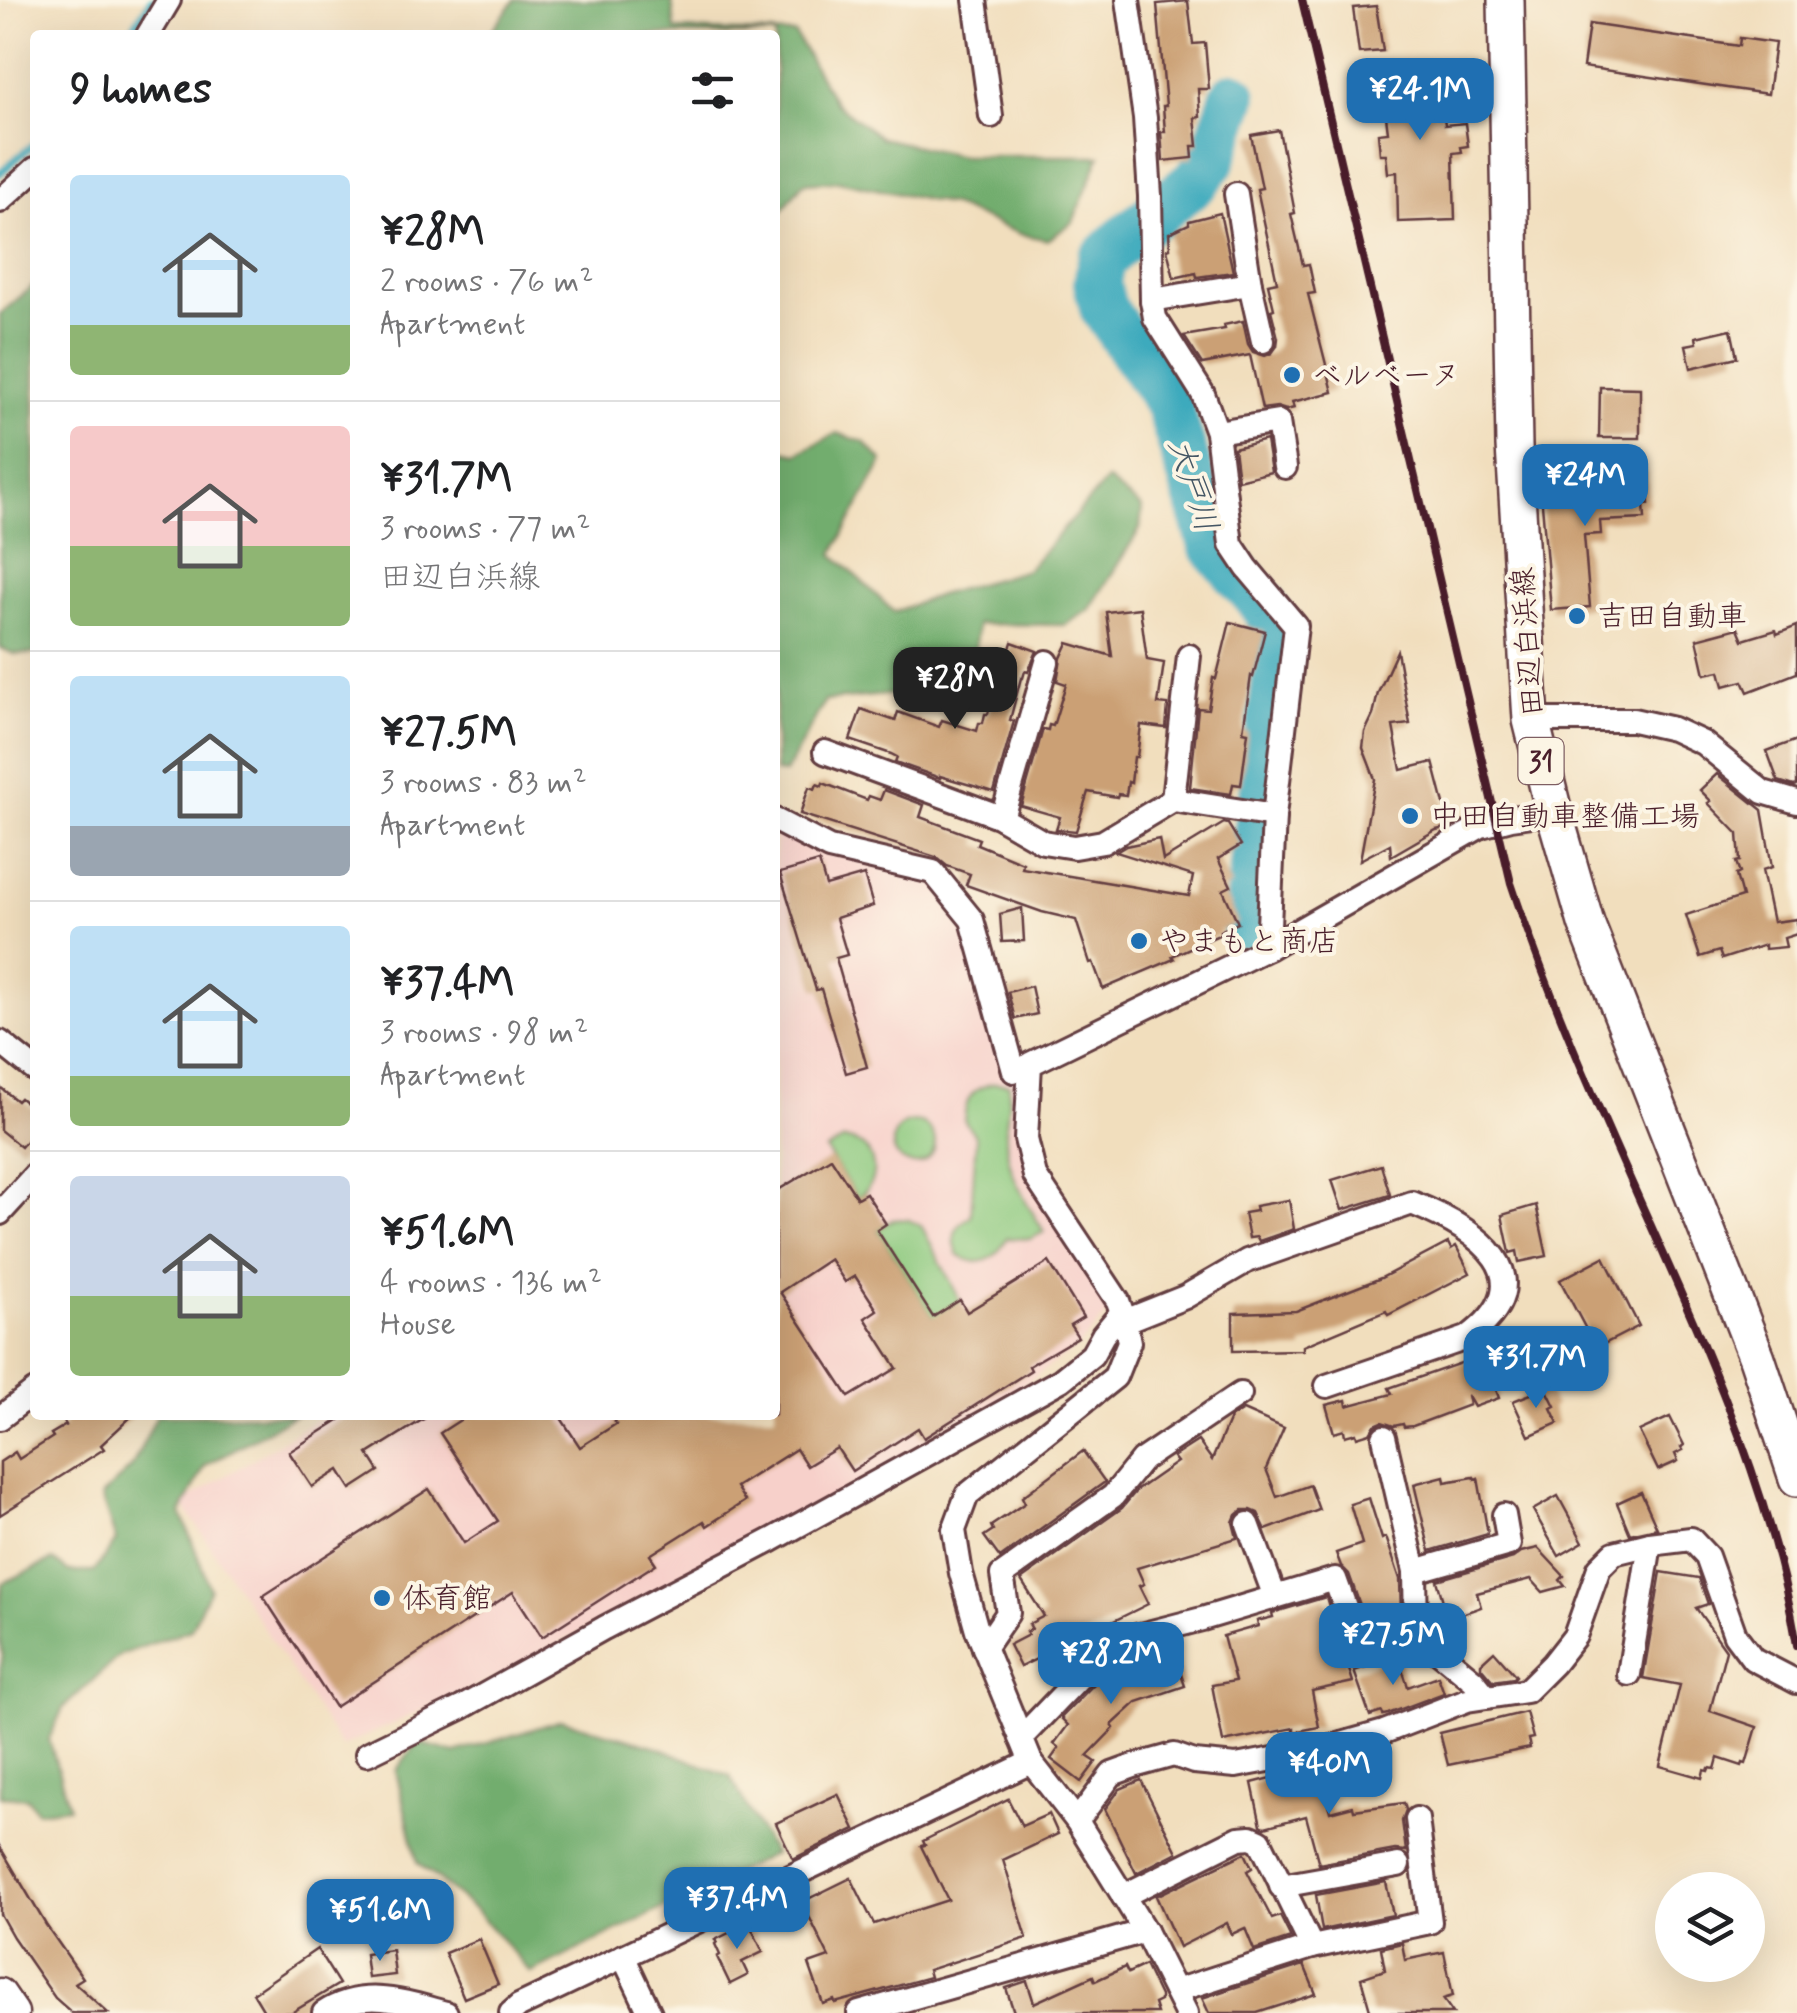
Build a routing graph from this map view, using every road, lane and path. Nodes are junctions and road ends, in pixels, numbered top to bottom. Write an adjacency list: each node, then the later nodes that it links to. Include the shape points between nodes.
1 (170, 0): 5 (street)
2 (974, 0): 6 (street)
3 (1128, 0): 11 (street, via 1145,118)
4 (1506, 0): 17 (main road, 田辺白浜線 / 31, via 1514,446)
5 (151, 30)
6 (991, 116)
7 (30, 174): 9 (street)
8 (1236, 194): 10 (street)
9 (0, 201)
10 (1250, 284): 11 (street); 12 (street)
11 (1152, 300): 13 (street, via 1155,318 1203,394)
12 (1263, 341)
13 (1216, 432): 14 (street, via 1278,422); 22 (street, via 1230,544 1296,626)
14 (1286, 467)
15 (1189, 656): 19 (street)
16 (1047, 662): 23 (street)
17 (1531, 720): 20 (street, via 1633,720 1673,729 1704,743 1764,792); 21 (main road, 田辺白浜線 / 31)
18 (825, 752): 23 (street)
19 (1173, 800): 22 (street); 23 (street, via 1102,842 1074,847 1043,842)
20 (1797, 802)
21 (1554, 812): 25 (street, via 1480,826); 37 (main road, 田辺白浜線 / 31, via 1586,923 1757,1358)
22 (1265, 815): 25 (street)
23 (1002, 818)
24 (780, 823): 28 (street, via 829,848 933,872 972,920)
25 (1268, 948): 31 (street, via 1030,1064 1026,1139 1035,1176)
26 (0, 1042): 27 (street)
27 (30, 1057)
28 (1014, 1070)
29 (30, 1181): 30 (street)
30 (0, 1214)
31 (1124, 1316): 32 (street, via 1412,1202 1440,1214 1492,1255 1506,1288 1486,1324 1466,1338); 44 (street, via 1128,1342 1115,1377 967,1495 954,1530); 49 (street, via 1061,1380)
32 (1326, 1386)
33 (1240, 1394): 44 (street, via 1142,1460 1113,1496 1002,1575 1008,1613)
34 (30, 1396): 35 (street)
35 (0, 1418)
36 (1384, 1437): 41 (street)
37 (1797, 1478)
38 (1504, 1516): 41 (street, via 1509,1544)
39 (1248, 1524): 42 (street)
40 (1650, 1544): 45 (street); 46 (street, via 1691,1539 1707,1556 1735,1635 1754,1659); 47 (street, via 1614,1553 1599,1568 1576,1636 1526,1691)
41 (1415, 1570): 43 (street)
42 (1275, 1597): 43 (street, via 1335,1578 1359,1646); 48 (street, via 1116,1647 1093,1662)
43 (1416, 1633): 47 (street)
44 (984, 1648): 48 (street)
45 (1630, 1674)
46 (1797, 1682)
47 (1487, 1697): 52 (street, via 1316,1751 1236,1766 1174,1754 1134,1766 1112,1774)
48 (1022, 1738): 50 (street)
49 (366, 1754)
50 (1031, 1762): 52 (street); 58 (street)
51 (1416, 1818): 57 (street, via 1430,1922)
52 (1077, 1821): 55 (street)
53 (1398, 1865): 54 (street)
54 (1281, 1886): 55 (street, via 1260,1841 1251,1836); 57 (street)
55 (1123, 1896): 56 (street)
56 (1145, 1930): 59 (street); 66 (street)
57 (1312, 1947): 59 (street)
58 (623, 1956): 64 (street); 65 (street)
59 (1175, 1991): 67 (street)
60 (0, 1994): 61 (street)
61 (13, 2013)
62 (324, 2013): 63 (street, via 341,2002 386,1998)
63 (446, 2013)
64 (512, 2013)
65 (650, 2013)
66 (858, 2013)
67 (1186, 2013)

